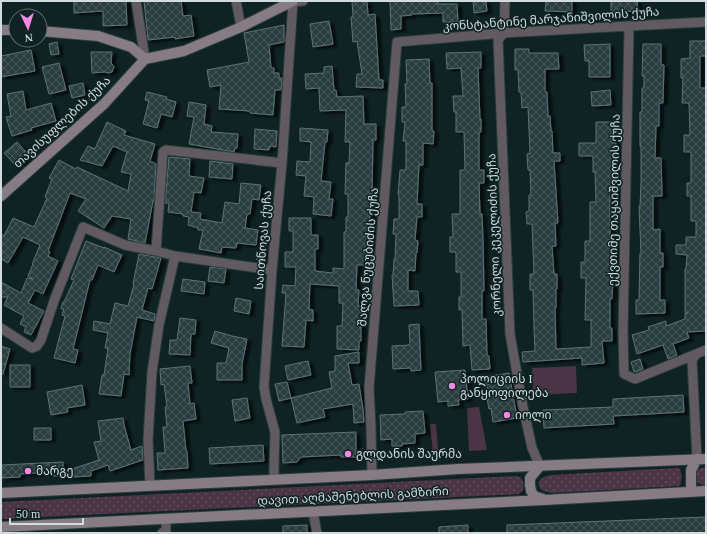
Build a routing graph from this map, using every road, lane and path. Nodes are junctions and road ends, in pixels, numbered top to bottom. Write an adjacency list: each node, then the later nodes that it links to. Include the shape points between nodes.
1 (136, 1): 11 (street)
2 (236, 1): 7 (street)
3 (296, 1): 7 (main road); 12 (street, საითნოვას ქუჩა)
4 (505, 1): 9 (street, კორნელი კეკელიძის ქუჩა)
5 (706, 22): 6 (street, კონსტანტინე მარჯანიშვილის ქუჩა)
6 (629, 26): 9 (street, კონსტანტინე მარჯანიშვილის ქუჩა); 19 (street, ექვთიმე თაყაიშვილის ქუჩა, via 624,374 635,379)
7 (241, 27): 11 (main road, via 184,51)
8 (48, 32): 11 (main road, via 98,36 130,47)
9 (504, 33): 10 (street, კონსტანტინე მარჯანიშვილის ქუჩა); 21 (street, კორნელი კეკელიძის ქუჩა, via 498,40 510,334 532,448)
10 (397, 42): 22 (street, შალვა ნუცუბიძის ქუჩა, via 369,388)
11 (145, 59): 13 (main road, თავისუფლების ქუჩა, via 104,104)
12 (282, 163): 14 (street, via 166,150 163,152); 16 (street, საითნოვას ქუჩა)
13 (1, 196)
14 (156, 251): 15 (street); 17 (street, via 125,245 83,227 54,301 42,340 32,348)
15 (175, 256): 16 (street); 24 (street, via 159,325 152,372 148,440)
16 (272, 270): 23 (street, საითნოვას ქუჩა, via 264,387 275,432)
17 (1, 328)
18 (706, 350): 19 (street)
19 (696, 354): 20 (street, via 692,360)
20 (702, 459): 21 (main road, დავით აღმაშენებლის გამზირი); 26 (main road, via 691,470)
21 (540, 466): 22 (main road, დავით აღმაშენებლის გამზირი); 28 (main road, via 530,478 530,485 534,496)
22 (372, 475): 23 (main road, დავით აღმაშენებლის გამზირი)
23 (274, 479): 24 (main road, დავით აღმაშენებლის გამზირი)
24 (150, 486): 27 (main road, დავით აღმაშენებლის გამზირი)
25 (706, 490): 26 (main road, დავით აღმაშენებლის გამზირი)
26 (692, 492): 28 (main road, დავით აღმაშენებლის გამზირი)
27 (1, 493)
28 (544, 500): 29 (main road, დავით აღმაშენებლის გამზირი)
29 (313, 512): 30 (main road, დავით აღმაშენებლის გამზირი); 33 (street)
30 (166, 519): 31 (main road, დავით აღმაშენებლის გამზირი); 32 (street, via 166,530)
31 (1, 528)
32 (162, 533)
33 (317, 533)

